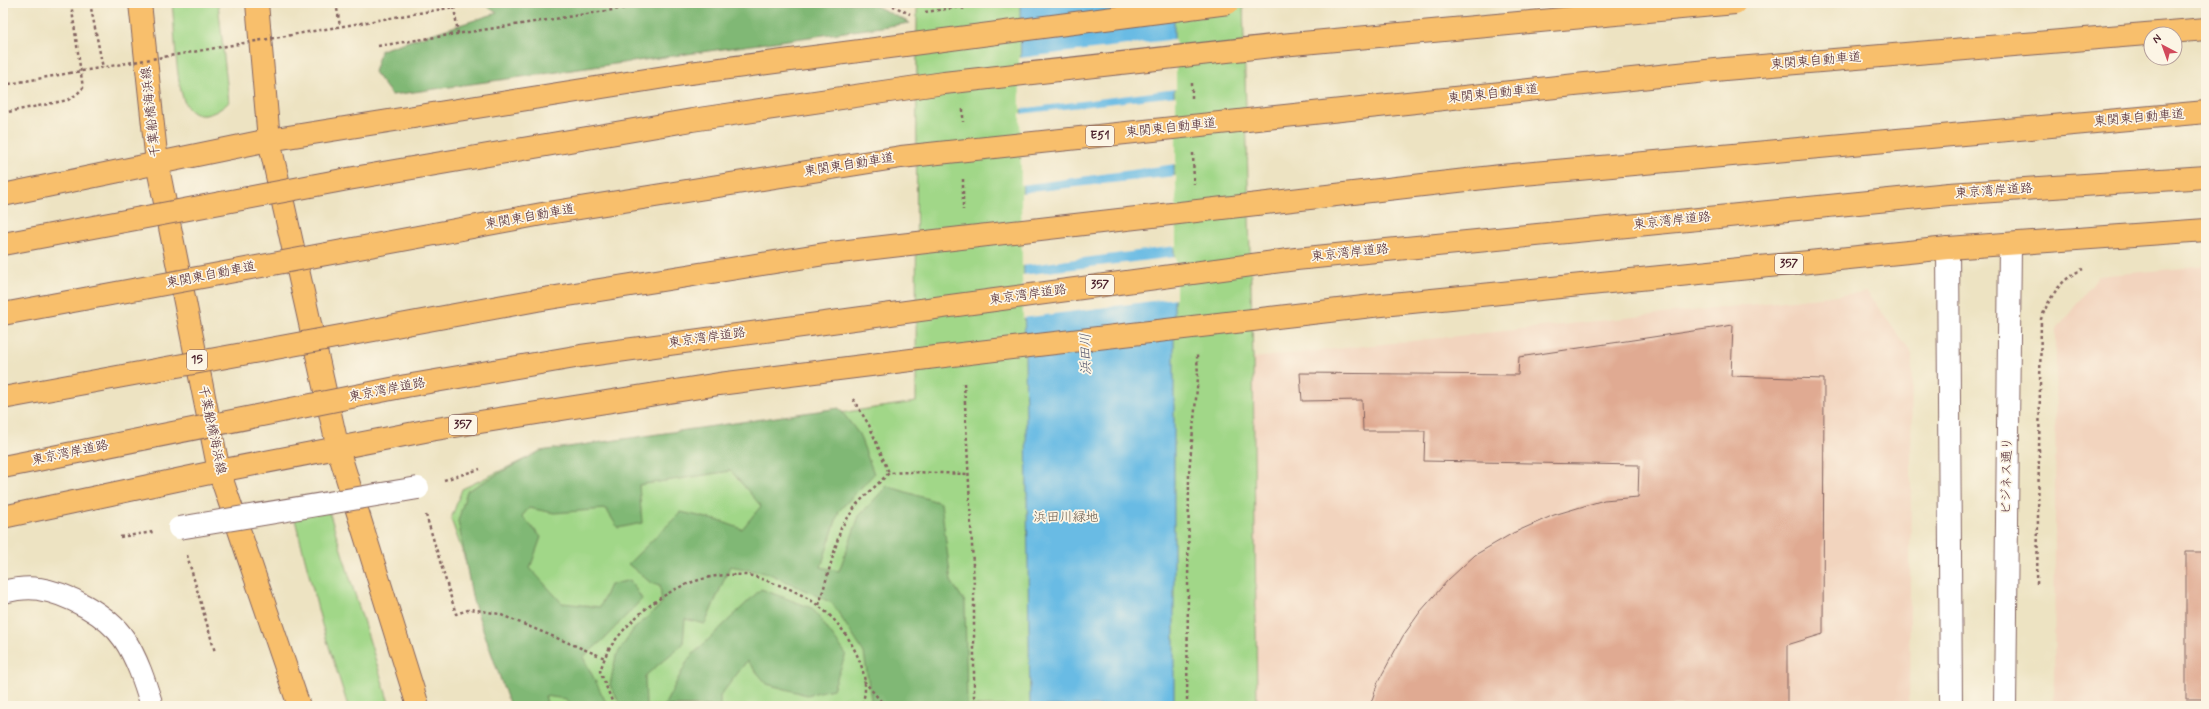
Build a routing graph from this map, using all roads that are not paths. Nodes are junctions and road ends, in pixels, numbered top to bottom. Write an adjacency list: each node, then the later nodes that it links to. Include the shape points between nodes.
1 (140, 3): 8 (main road, 千葉船橋海浜線 / 15)
2 (257, 3): 7 (main road)
3 (1228, 3): 7 (main road, bridge, via 690,73)
4 (1735, 3): 12 (main road, bridge, via 1281,45 944,83 692,120 348,179)
5 (2206, 29): 15 (main road, 東関東自動車道 / E51, bridge, via 1725,69 901,157 542,214)
6 (2206, 112): 16 (main road, 東関東自動車道, bridge, via 1500,176 831,253 536,300)
7 (269, 140): 8 (main road); 17 (main road)
8 (157, 163): 10 (main road); 19 (main road, 千葉船橋海浜線 / 15)
9 (2206, 177): 18 (main road, 東京湾岸道路 / 357, bridge, via 1949,194 1296,259 581,356 399,388)
10 (3, 195)
11 (2206, 230): 13 (main road, 357)
12 (3, 244)
13 (2010, 245): 14 (main road, 357); 28 (street, ビジネス通り)
14 (1948, 248): 17 (main road, 357, bridge, via 1372,306 927,358 719,384 430,430); 27 (street)
15 (3, 314)
16 (3, 398)
17 (338, 449): 19 (main road, 357); 26 (main road)
18 (3, 467)
19 (219, 471): 21 (main road, 357); 25 (main road, 千葉船橋海浜線 / 15)
20 (418, 488): 22 (street, bridge)
21 (3, 517)
22 (179, 528)
23 (3, 592): 24 (street, via 18,588 38,588 58,593 78,602 114,627 135,660)
24 (152, 706)
25 (300, 706)
26 (418, 706)
27 (1951, 706)
28 (2005, 706)

